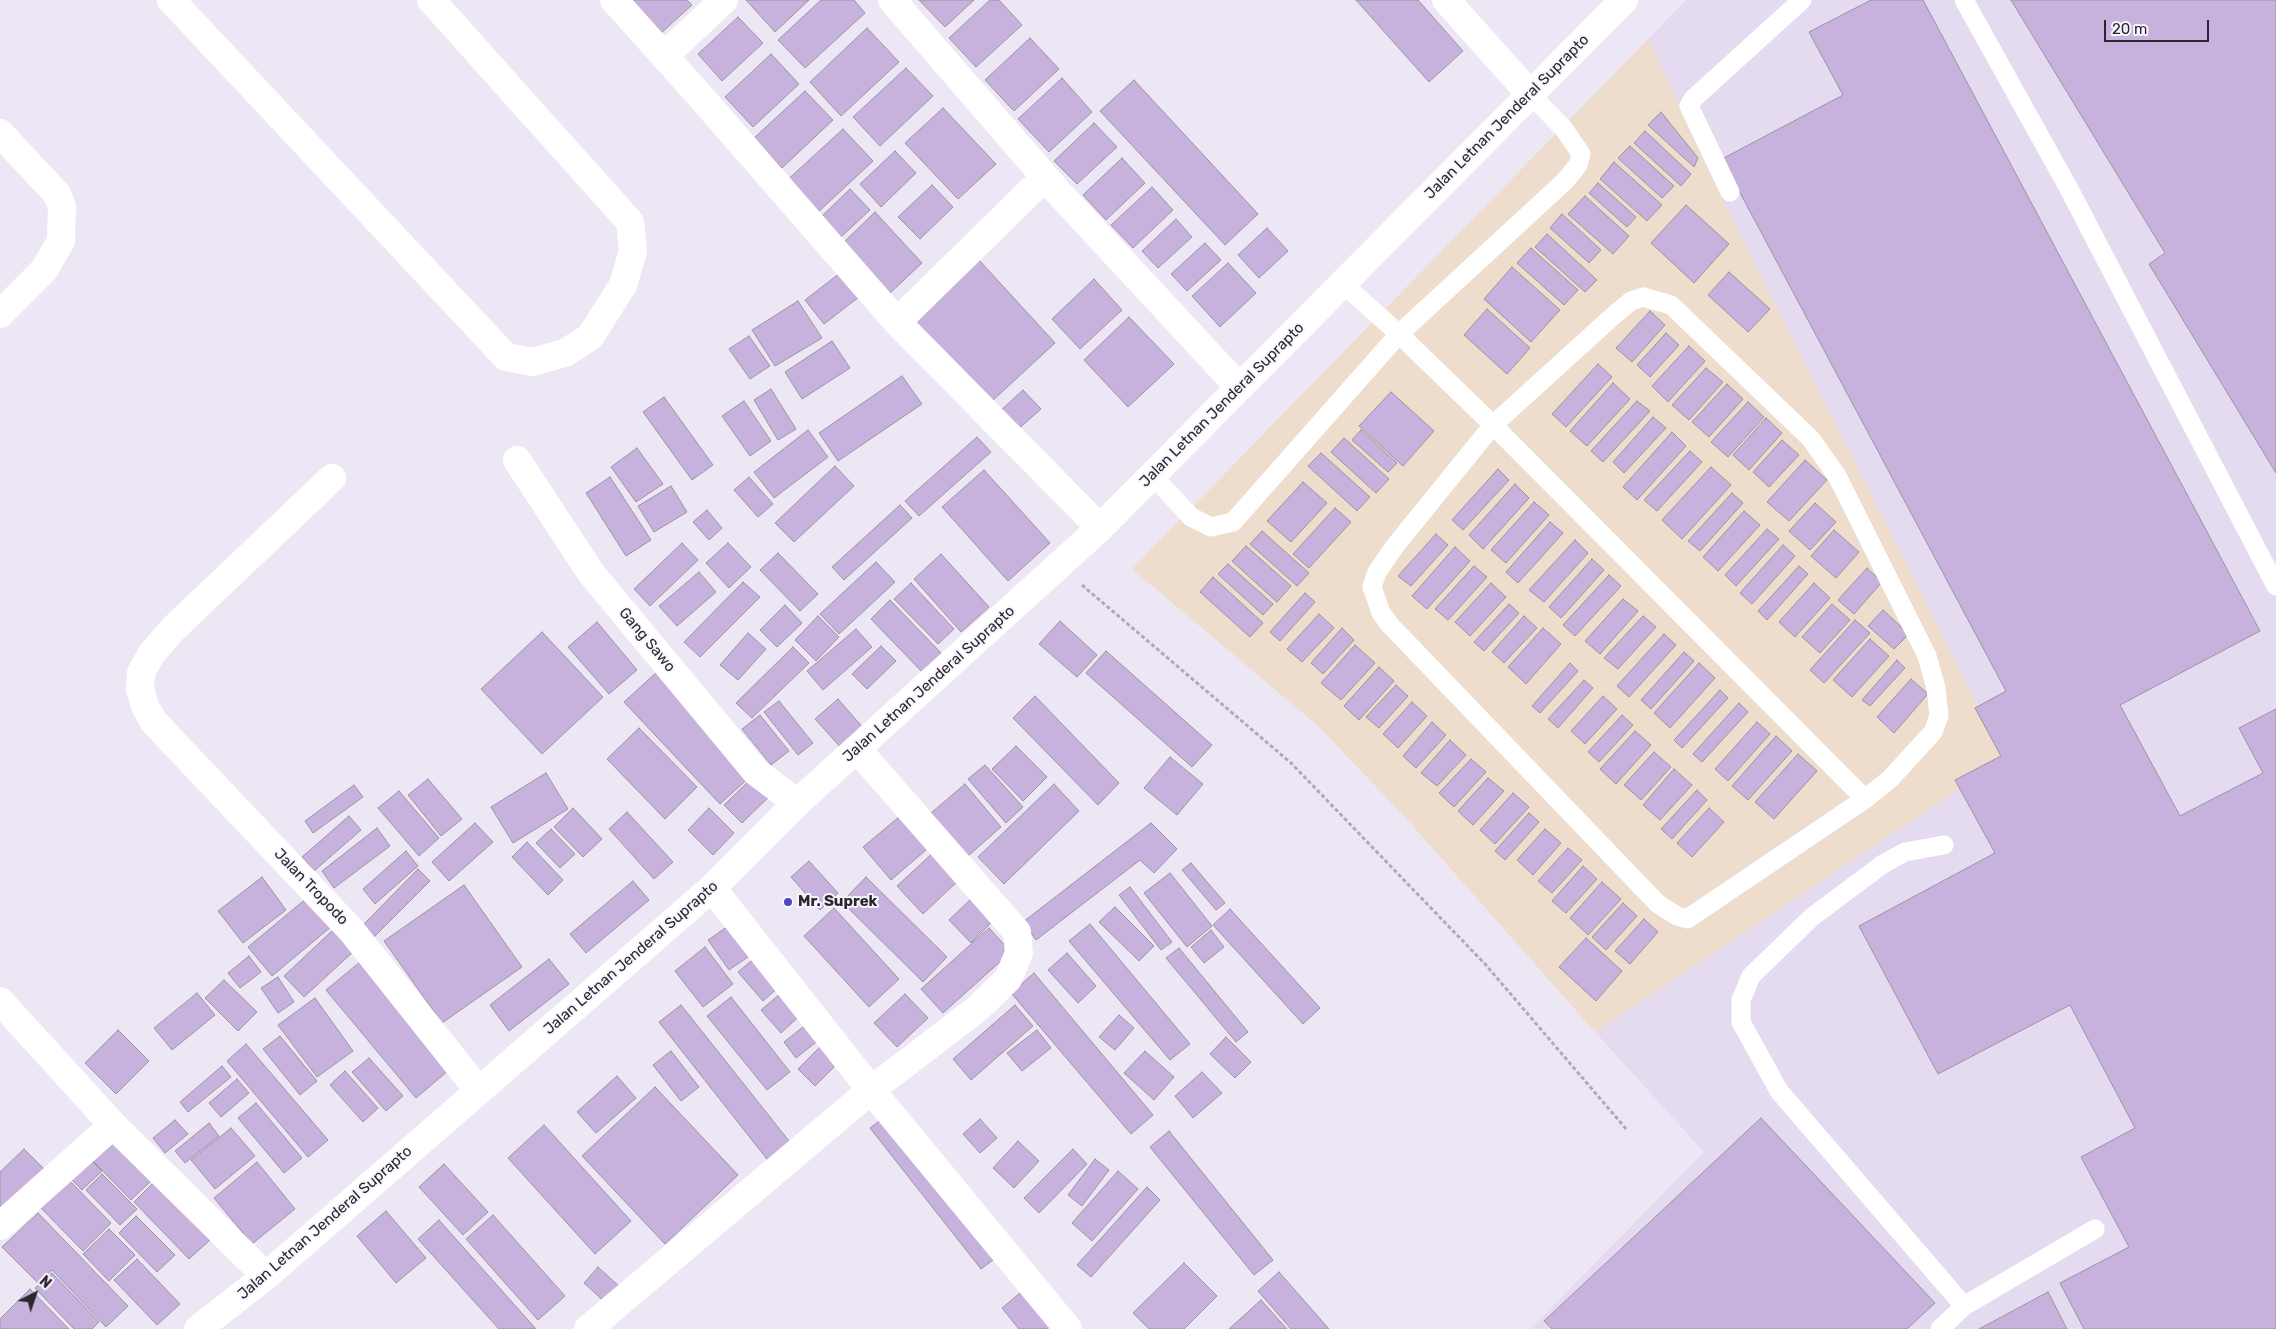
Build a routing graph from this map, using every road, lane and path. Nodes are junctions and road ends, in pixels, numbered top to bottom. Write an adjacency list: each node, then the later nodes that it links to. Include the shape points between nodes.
1 (171, 0): 2 (street, via 506,357 532,362 565,353 590,336 623,286 633,251 630,222)
2 (431, 0)
3 (614, 0): 10 (street)
4 (724, 0): 10 (street)
5 (892, 0): 13 (street)
6 (1446, 0): 11 (street)
7 (1624, 0): 11 (street, Jalan Letnan Jenderal Suprapto)
8 (1802, 0): 14 (lane, via 1689,106)
9 (1964, 0): 26 (lane, via 2068,187)
10 (664, 56): 17 (street)
11 (1530, 94): 15 (street, Jalan Letnan Jenderal Suprapto); 18 (lane, via 1564,129 1581,154 1578,165)
12 (0, 133): 16 (street, via 57,194 62,207 61,241 44,270)
13 (1045, 177): 17 (street); 19 (street)
14 (1730, 192)
15 (1342, 283): 18 (lane); 19 (street, Jalan Letnan Jenderal Suprapto)
16 (0, 314)
17 (897, 322): 24 (street)
18 (1399, 334): 20 (lane); 22 (lane, via 1233,522 1211,527 1191,517)
19 (1239, 387): 22 (street, Jalan Letnan Jenderal Suprapto)
20 (1493, 425): 28 (lane); 28 (lane, via 1613,316 1631,301 1643,297 1672,306 1811,440 1849,498 1927,656 1936,688 1939,716 1936,728 1890,779); 28 (lane, via 1377,572 1372,587 1376,602 1390,625 1658,904 1677,916 1687,919 1693,916)
21 (517, 460): 29 (street, Gang Sawo, via 597,581 756,772)
22 (1152, 475): 24 (street, Jalan Letnan Jenderal Suprapto)
23 (332, 478): 33 (street, Jalan Tropodo, via 175,627 152,653 141,673 140,689 154,722 351,930)
24 (1100, 528): 25 (street, Jalan Letnan Jenderal Suprapto)
25 (1059, 566): 27 (street, Jalan Letnan Jenderal Suprapto); 36 (path, via 1291,763 1486,964)
26 (2276, 586)
27 (857, 750): 29 (street, Jalan Letnan Jenderal Suprapto); 34 (street, via 1017,932 1019,946 1008,979 976,1009)
28 (1865, 799)
29 (797, 803): 31 (street, Jalan Letnan Jenderal Suprapto)
30 (1944, 845): 40 (lane, via 1905,852 1883,864 1812,917 1751,976 1741,1000 1742,1022 1778,1091)
31 (712, 888): 33 (street, Jalan Letnan Jenderal Suprapto); 34 (street)
32 (0, 1001): 35 (street)
33 (479, 1090): 39 (street, Jalan Letnan Jenderal Suprapto)
34 (871, 1090): 42 (street); 43 (street)
35 (113, 1125): 37 (street); 39 (street)
36 (1627, 1130)
37 (0, 1226)
38 (2094, 1229): 40 (lane)
39 (266, 1276): 41 (street, Jalan Letnan Jenderal Suprapto)
40 (1964, 1306): 44 (lane)
41 (198, 1329)
42 (588, 1329)
43 (1068, 1329)
44 (1940, 1329)

